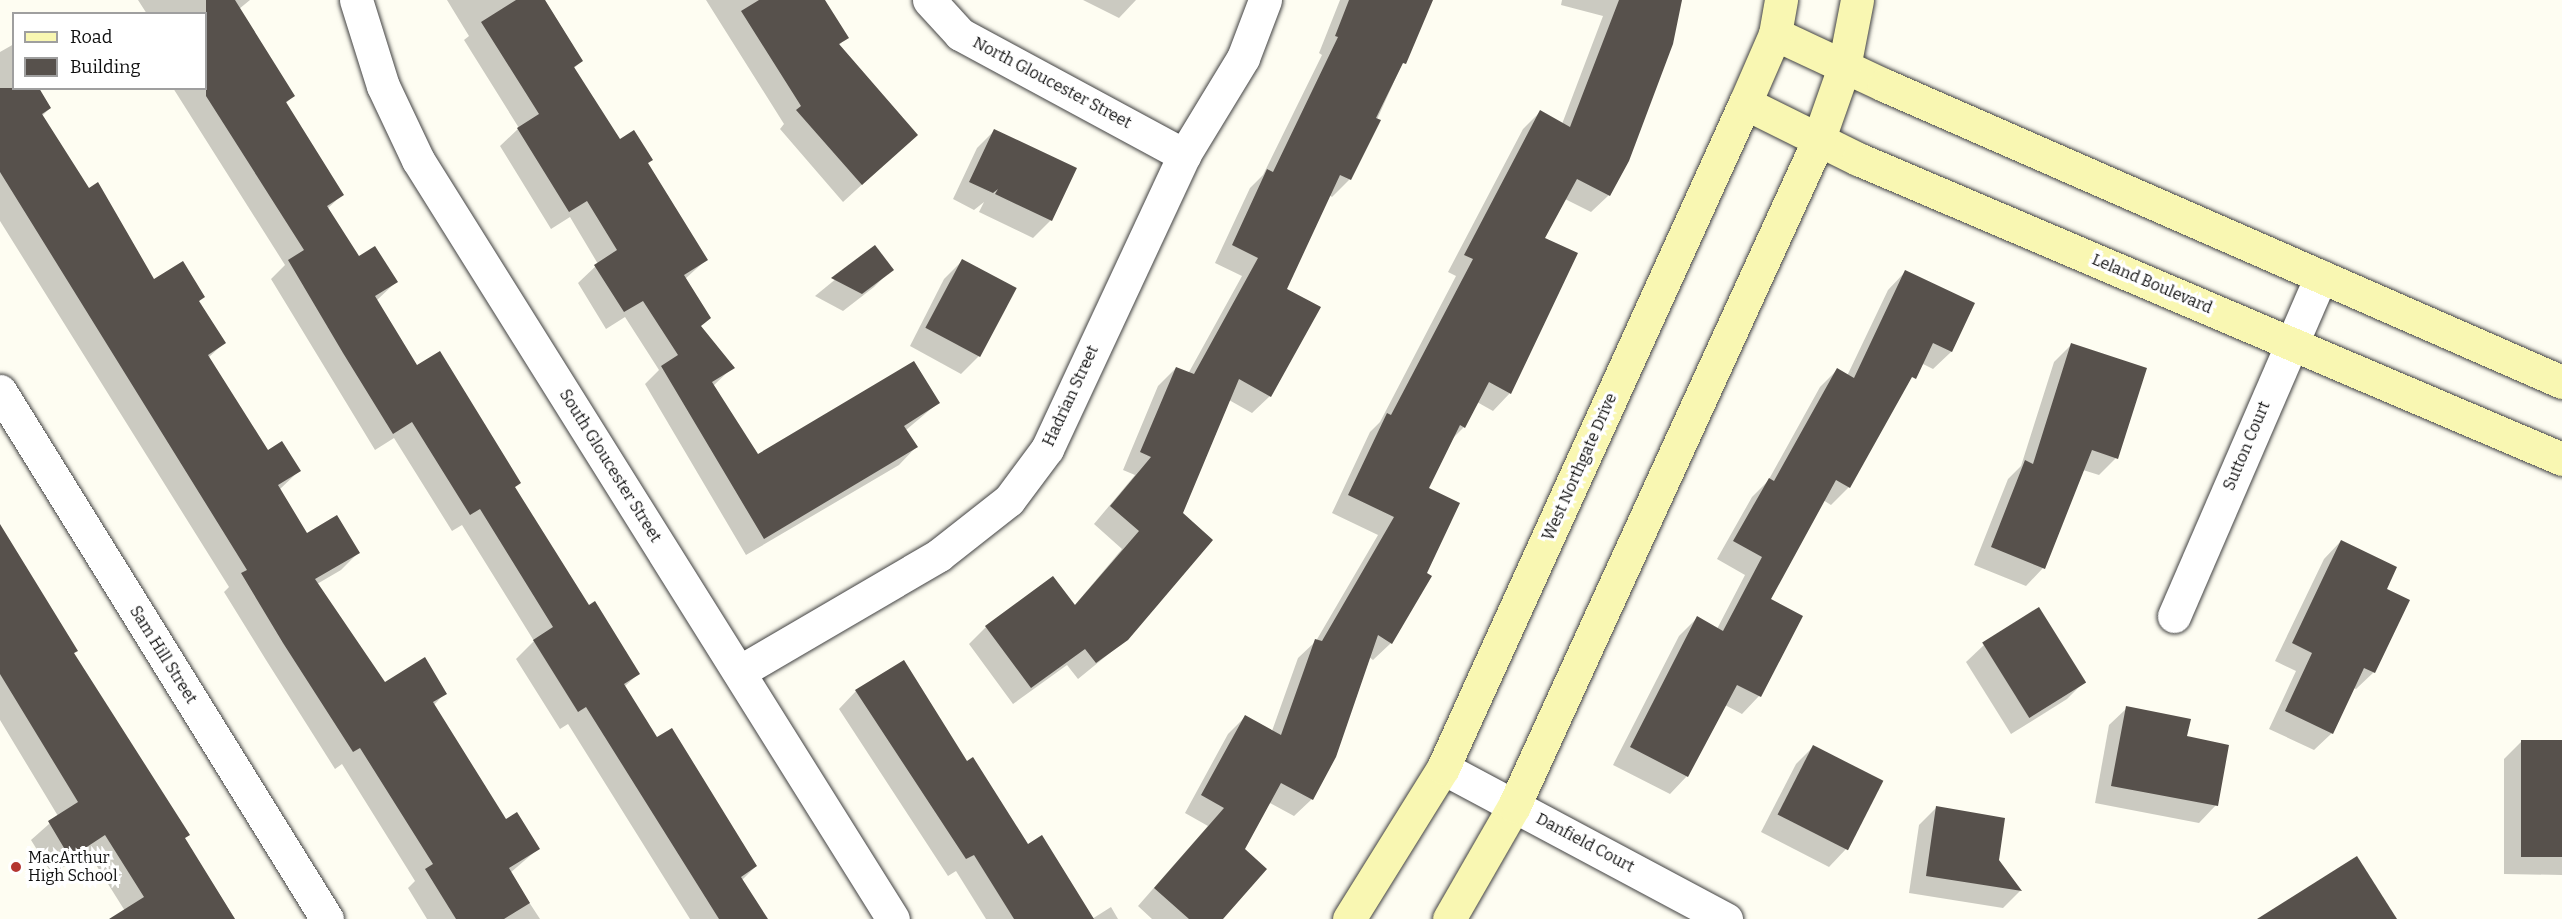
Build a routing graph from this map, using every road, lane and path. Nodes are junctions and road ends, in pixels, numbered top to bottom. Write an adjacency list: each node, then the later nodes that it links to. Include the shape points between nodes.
1 (356, 0): 17 (street, South Gloucester Street, via 383,86 418,160)
2 (929, 0): 10 (street, North Gloucester Street, via 960,34)
3 (1265, 0): 10 (street, Hadrian Street, via 1243,58)
4 (1781, 0): 6 (main road, West Northgate Drive)
5 (1857, 0): 7 (main road)
6 (1775, 34): 7 (main road); 8 (main road, West Northgate Drive)
7 (1844, 68): 9 (main road); 11 (main road)
8 (1745, 103): 9 (main road, Leland Boulevard); 18 (main road, West Northgate Drive)
9 (1818, 141): 12 (main road, Leland Boulevard); 19 (main road)
10 (1184, 155): 17 (street, Hadrian Street, via 1047,449 1009,500 939,555)
11 (2321, 276): 12 (street, Sutton Court); 13 (main road)
12 (2291, 343): 15 (main road, Leland Boulevard); 16 (street, Sutton Court)
13 (2562, 381)
14 (0, 391): 20 (street, Sam Hill Street)
15 (2562, 459)
16 (2174, 616)
17 (739, 672): 21 (street, South Gloucester Street)
18 (1443, 768): 19 (street, Danfield Court); 22 (main road, West Northgate Drive)
19 (1514, 806): 23 (main road); 24 (street, Danfield Court)
20 (327, 919)
21 (893, 919)
22 (1349, 919)
23 (1449, 919)
24 (1726, 919)

